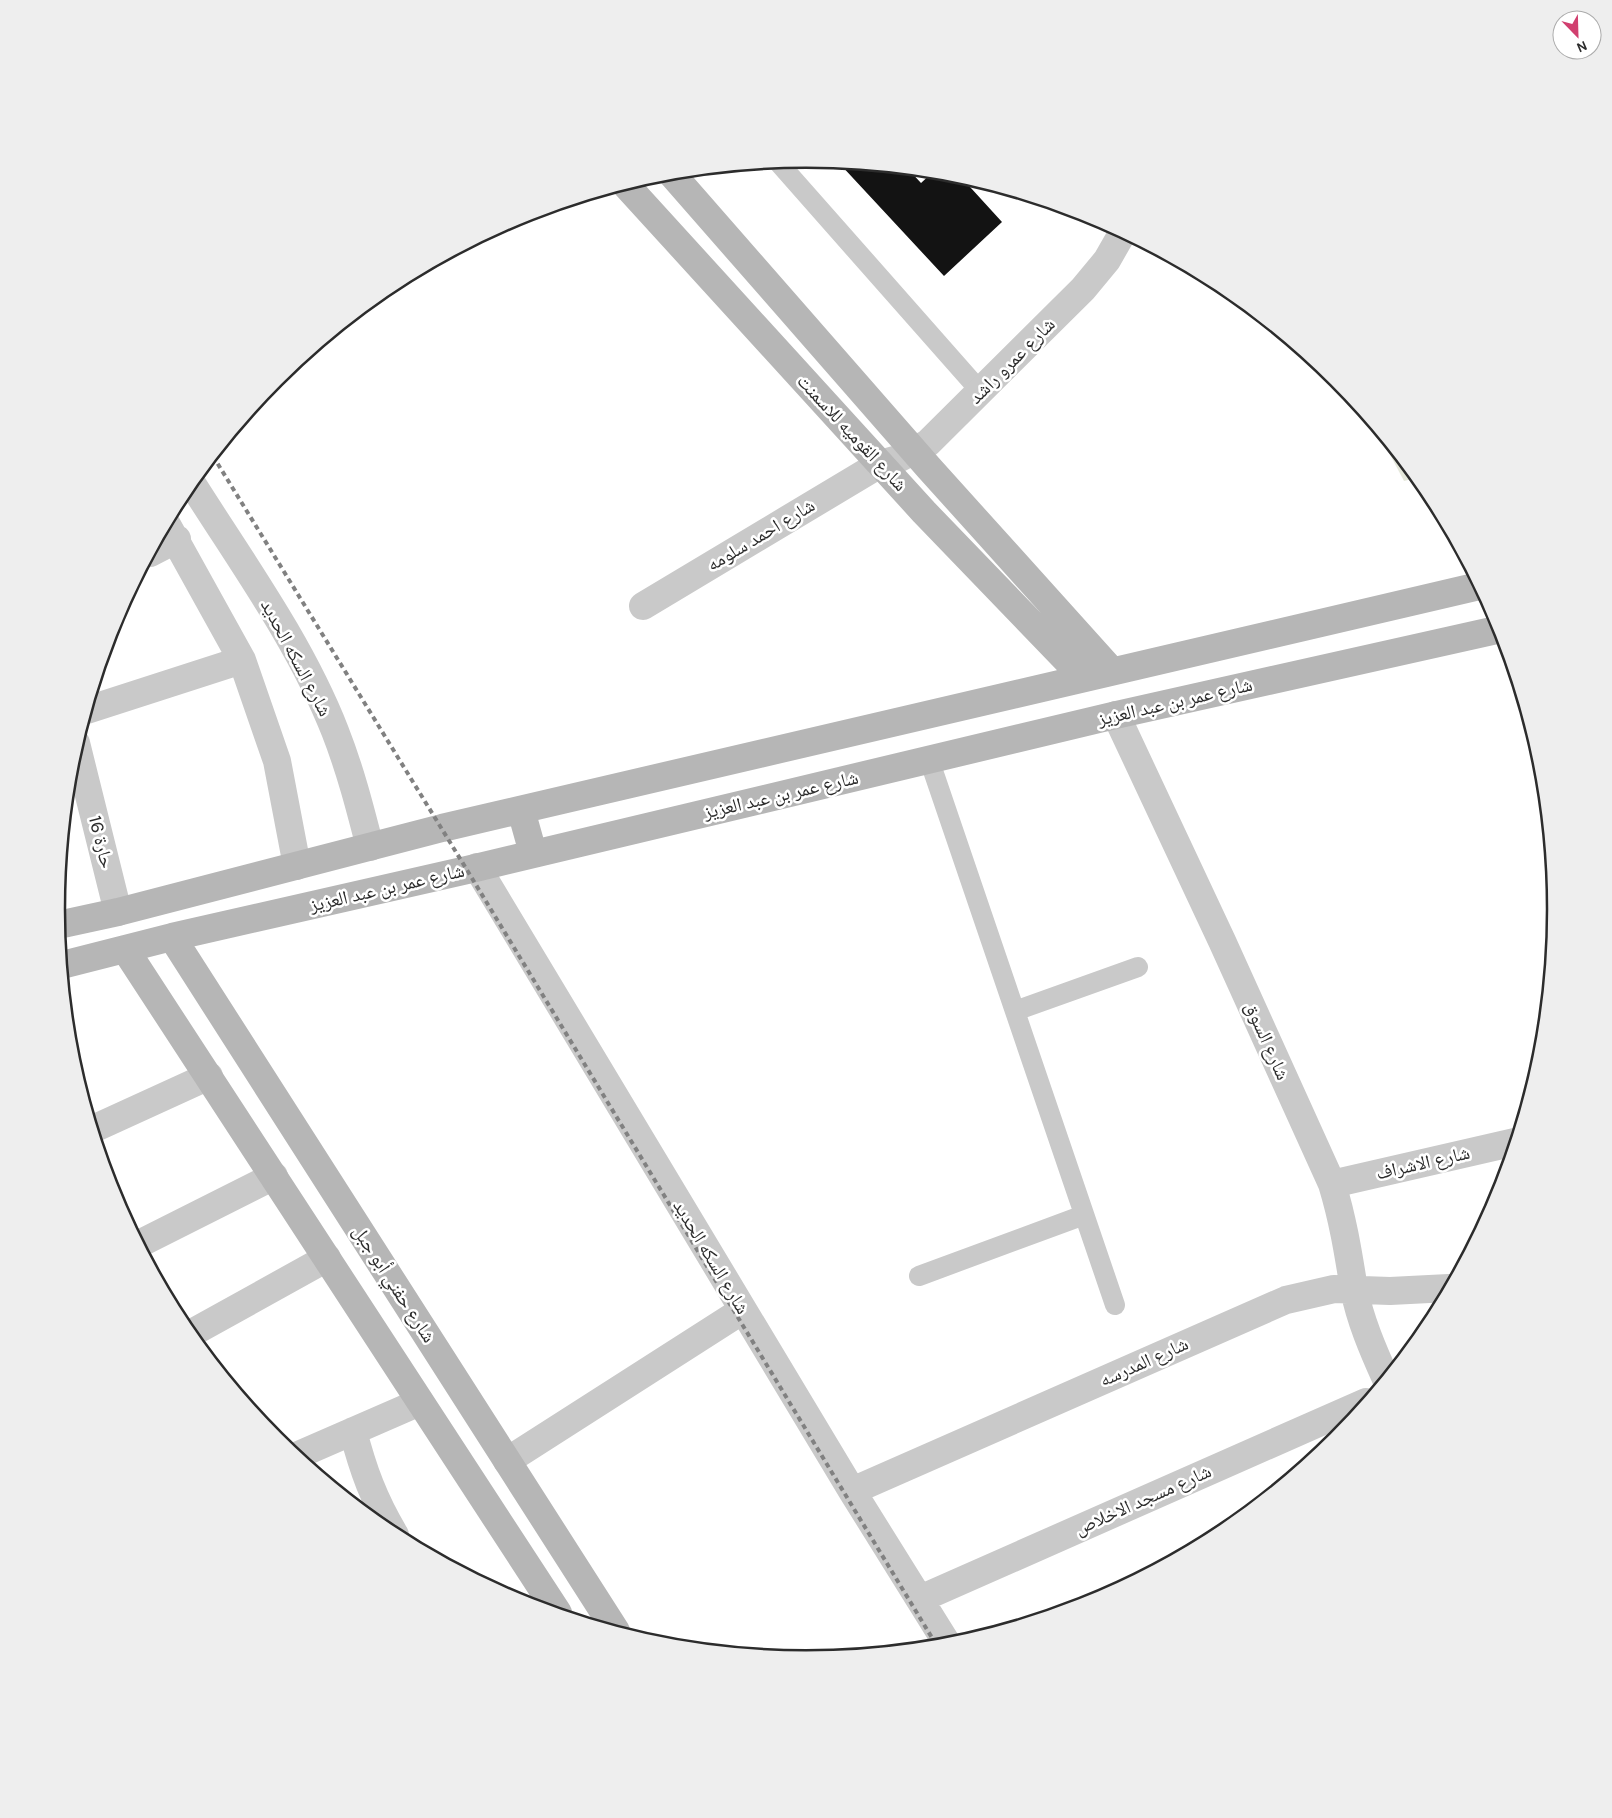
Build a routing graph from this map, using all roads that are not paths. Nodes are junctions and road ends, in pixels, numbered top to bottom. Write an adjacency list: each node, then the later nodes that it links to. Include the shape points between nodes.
1 (784, 169): 5 (lane)
2 (677, 179): 6 (main road, شارع القوميه للاسمنت)
3 (630, 189): 7 (main road, شارع القوميه للاسمنت)
4 (1120, 238): 5 (street, شارع عمرو راشد, via 1096,275)
5 (981, 392): 6 (street, شارع عمرو راشد, via 940,434)
6 (915, 452): 7 (street, شارع عمرو راشد); 14 (main road, شارع القوميه للاسمنت)
7 (880, 464): 11 (street, شارع احمد سلومه); 15 (main road, شارع القوميه للاسمنت)
8 (196, 489): 21 (street, شارع السكه الحديد, via 310,675 335,731 355,788)
9 (171, 531): 13 (street)
10 (1474, 587): 14 (main road)
11 (642, 606)
12 (1493, 631): 17 (main road, شارع عمر بن عبد العزيز)
13 (242, 660): 16 (street); 23 (street, via 277,761)
14 (1112, 671): 15 (main road)
15 (1083, 677): 20 (main road)
16 (93, 708)
17 (1116, 715): 18 (main road, شارع عمر بن عبد العزيز); 36 (street, شارع السوق)
18 (929, 759): 22 (main road, شارع عمر بن عبد العزيز); 31 (lane)
19 (80, 760): 25 (street, حارة 16)
20 (521, 810): 21 (main road); 22 (main road)
21 (370, 847): 23 (main road)
22 (533, 853): 24 (main road, شارع عمر بن عبد العزيز)
23 (297, 866): 25 (main road)
24 (477, 867): 27 (main road, شارع عمر بن عبد العزيز); 44 (street, شارع السكه الحديد)
25 (118, 912): 26 (main road)
26 (66, 923)
27 (172, 937): 28 (main road, شارع عمر بن عبد العزيز); 51 (main road, شارع حفني أبو جبل)
28 (125, 949): 29 (main road, شارع عمر بن عبد العزيز); 32 (main road)
29 (68, 964)
30 (1138, 967): 31 (lane)
31 (1015, 1011): 37 (lane)
32 (209, 1076): 33 (street); 35 (main road)
33 (98, 1128)
34 (1509, 1143): 36 (street, شارع الاشراف)
35 (274, 1176): 38 (street); 39 (main road)
36 (1332, 1184): 42 (street, شارع السوق, via 1343,1220)
37 (1084, 1215): 40 (lane); 43 (lane)
38 (144, 1242)
39 (327, 1258): 45 (street); 47 (main road)
40 (919, 1276)
41 (1443, 1288): 42 (street, شارع المدرسه)
42 (1354, 1289): 46 (street, شارع السوق, via 1362,1320); 52 (street, شارع المدرسه, via 1334,1289 1286,1300)
43 (1115, 1306)
44 (743, 1310): 51 (street); 52 (street, شارع السكه الحديد)
45 (197, 1330)
46 (1384, 1373)
47 (420, 1402): 49 (street); 55 (main road)
48 (1354, 1407): 54 (street, شارع مسجد الاخلاص)
49 (353, 1431): 50 (street); 53 (street, via 363,1471)
50 (303, 1453)
51 (507, 1461): 56 (main road, شارع حفني أبو جبل)
52 (852, 1491): 54 (street, شارع السكه الحديد)
53 (385, 1518)
54 (920, 1598): 57 (street, شارع السكه الحديد)
55 (552, 1605)
56 (612, 1624)
57 (943, 1637)

